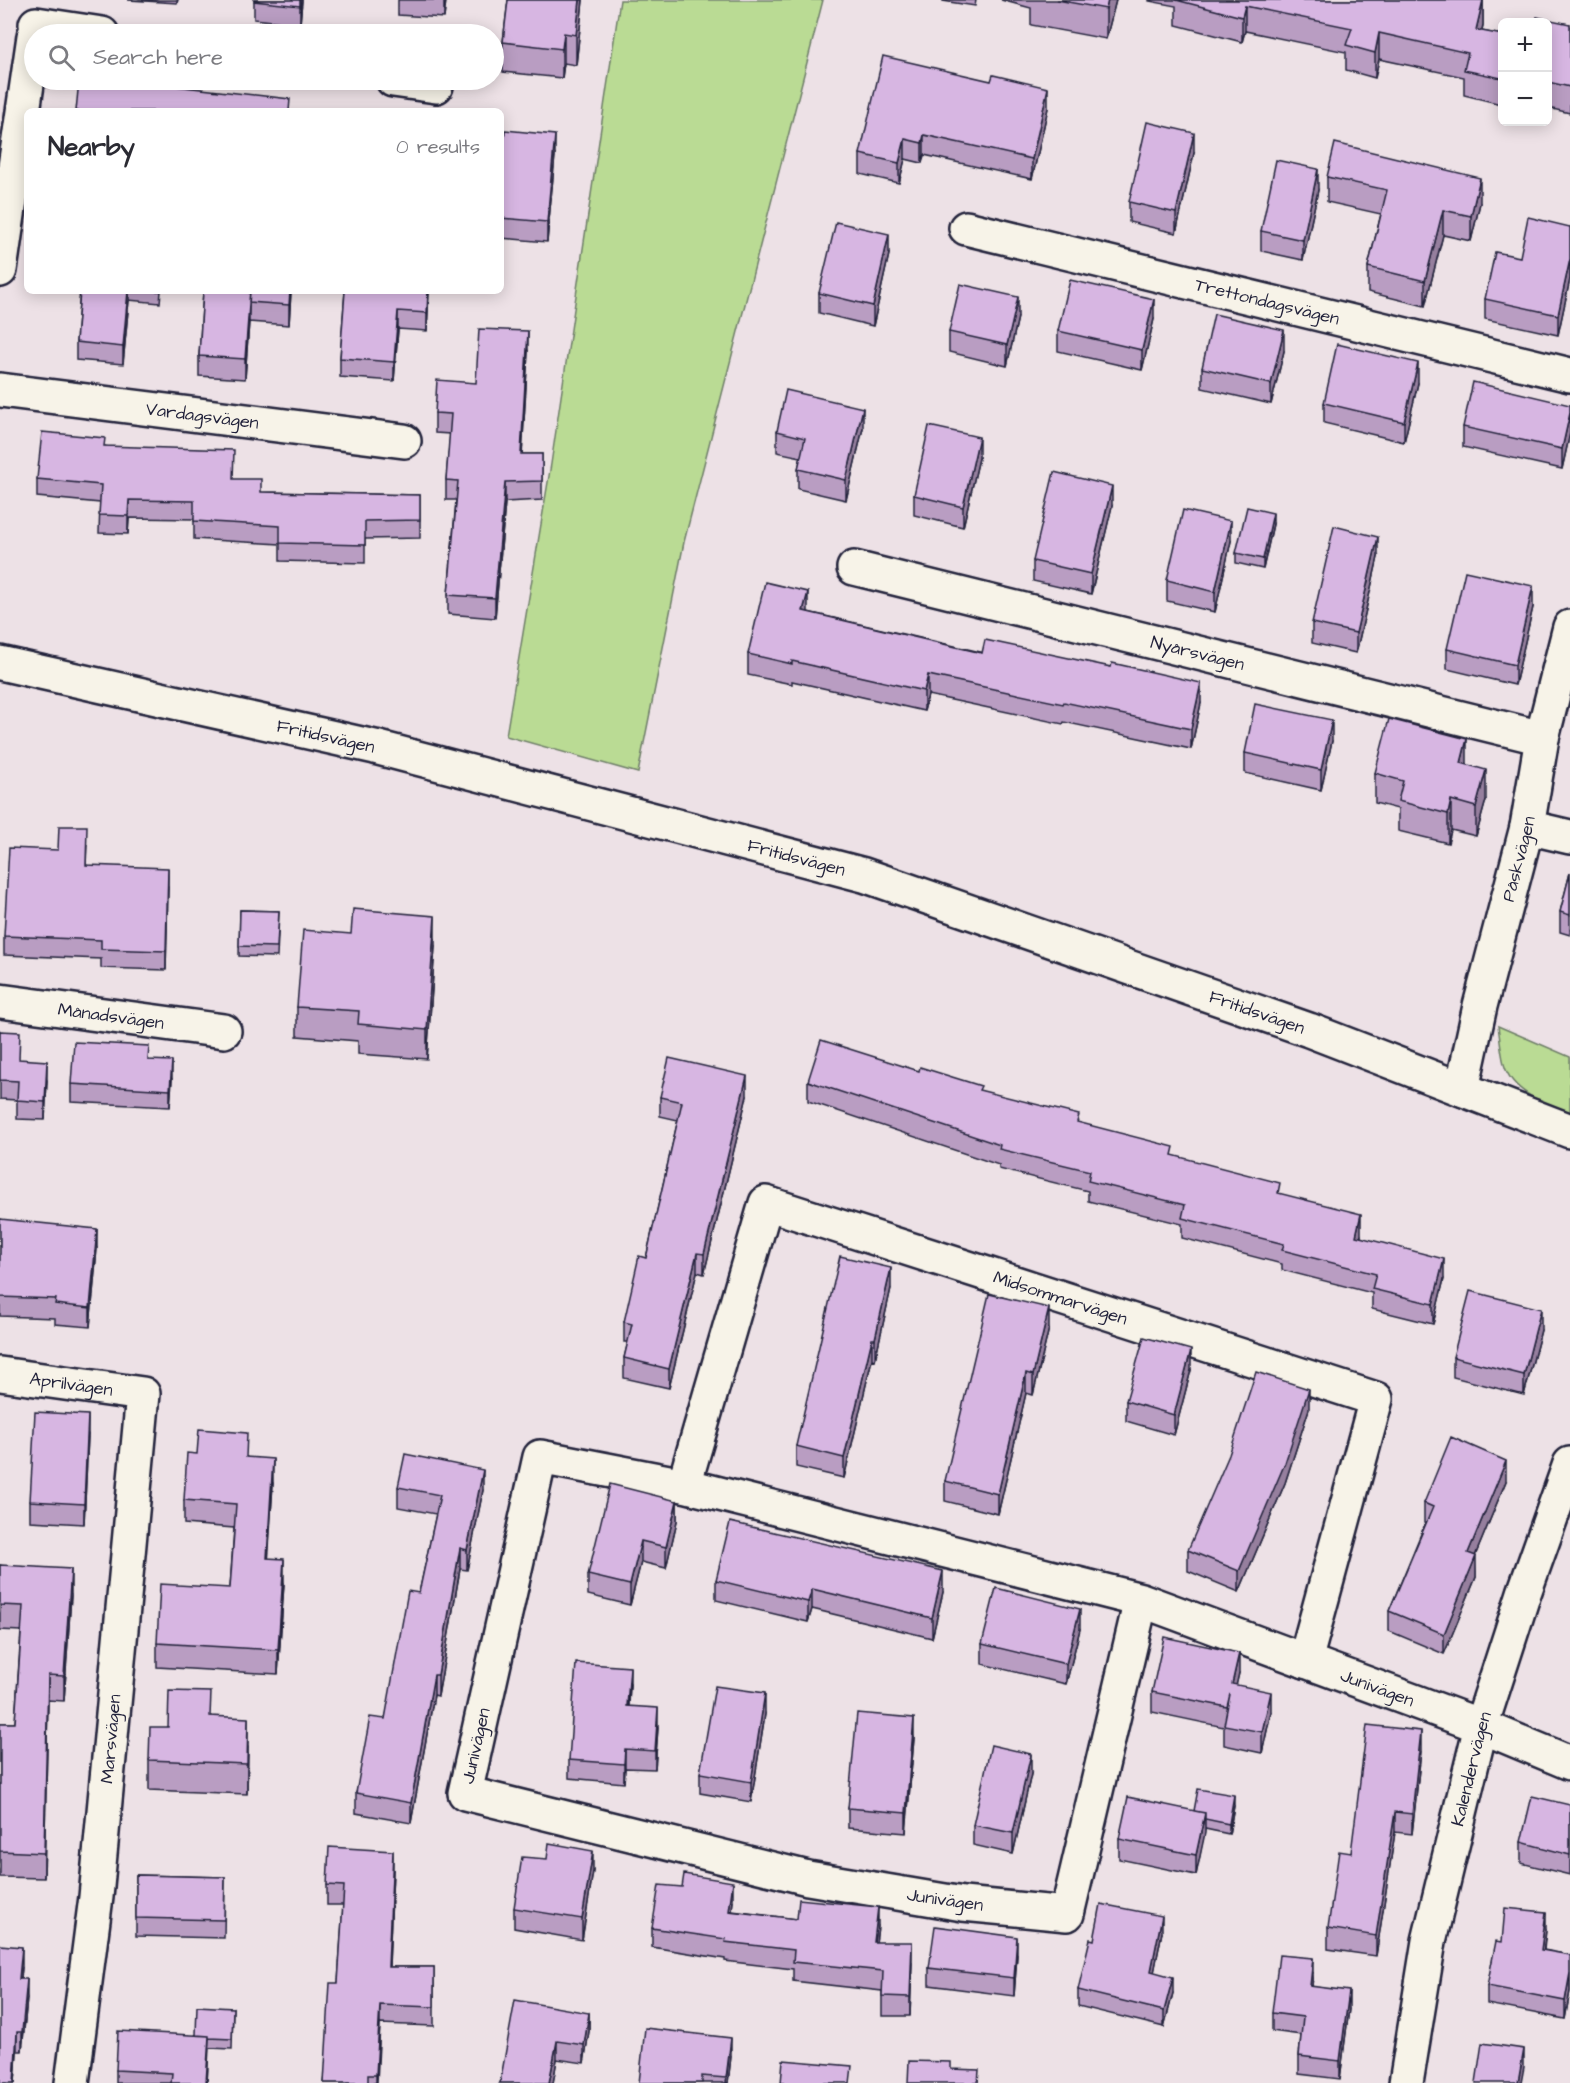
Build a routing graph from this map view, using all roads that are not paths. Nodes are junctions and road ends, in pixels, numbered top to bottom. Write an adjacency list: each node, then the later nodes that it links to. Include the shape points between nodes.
1 (26, 90): 3 (street)
2 (966, 228): 4 (street, Trettondagsvägen)
3 (0, 270)
4 (1570, 375)
5 (0, 390): 6 (street, Vardagsvägen)
6 (404, 441)
7 (854, 568): 10 (street, Nyårsvägen)
8 (1570, 627): 10 (street, Påskvägen)
9 (0, 663): 15 (street, Fritidsvägen, via 375,747 864,875 1309,1030)
10 (1542, 738): 11 (street, Påskvägen)
11 (1527, 826): 12 (street); 15 (street, Påskvägen)
12 (1570, 837)
13 (0, 1001): 14 (street, Månadsvägen)
14 (224, 1032)
15 (1462, 1089): 16 (street, Fritidsvägen)
16 (1570, 1131)
17 (0, 1374): 18 (street, Aprilvägen)
18 (143, 1394): 25 (street, Marsvägen, via 96,1897)
19 (1570, 1464): 23 (street, Kalendervägen)
20 (684, 1485): 21 (street, Junivägen); 21 (street, Junivägen, via 540,1457 465,1794 808,1878 963,1904 1067,1914); 22 (street, Midsommarvägen, via 766,1203 1376,1399)
21 (1141, 1600): 22 (street, Junivägen)
22 (1305, 1661): 23 (street, Junivägen)
23 (1481, 1726): 24 (street, Junivägen); 26 (street, Kalendervägen, via 1429,1941)
24 (1570, 1763)
25 (72, 2083)
26 (1406, 2083)

